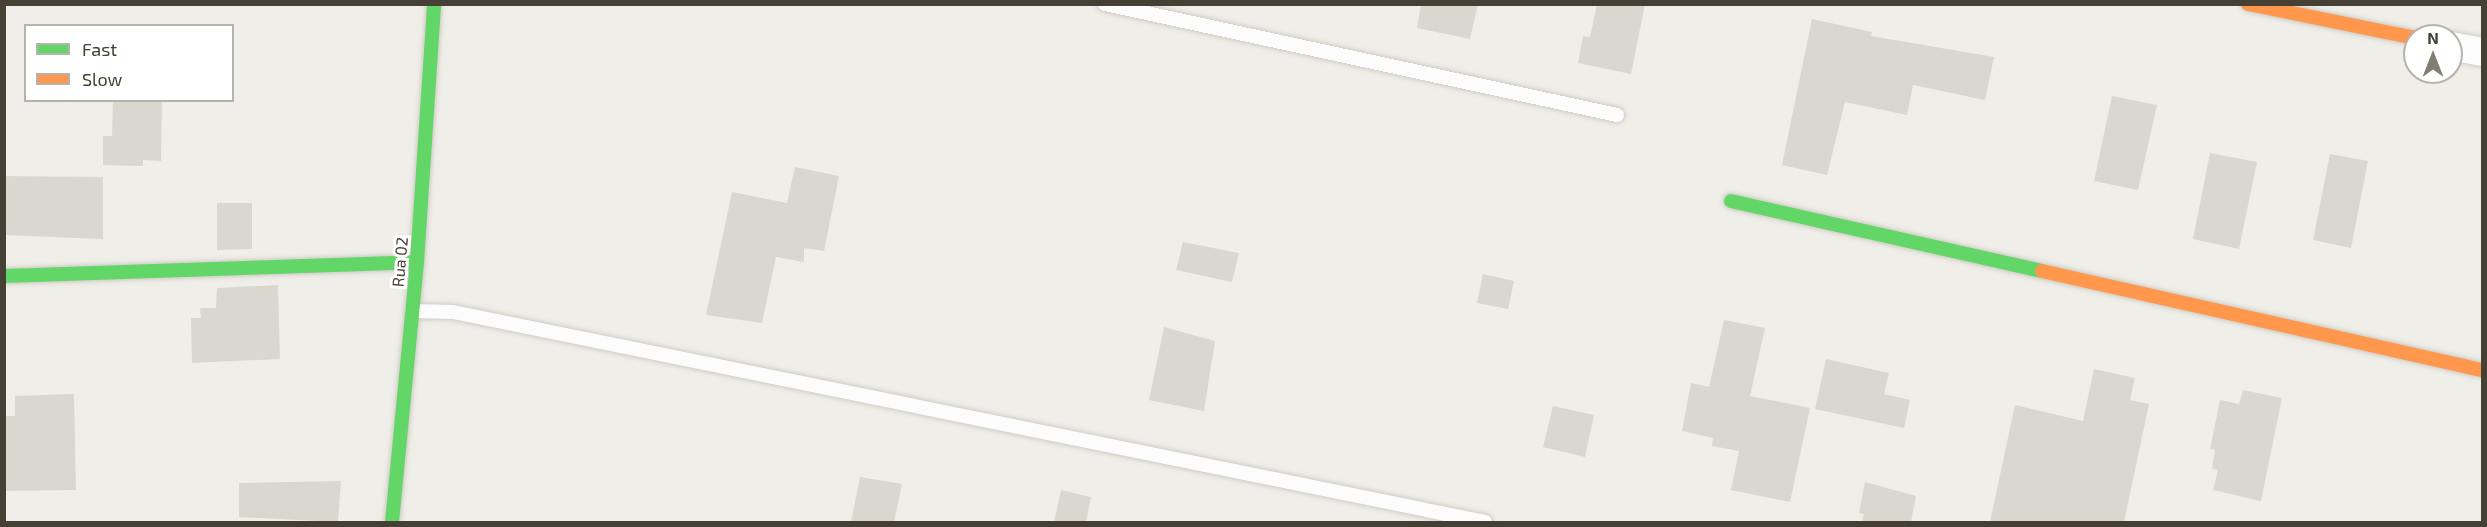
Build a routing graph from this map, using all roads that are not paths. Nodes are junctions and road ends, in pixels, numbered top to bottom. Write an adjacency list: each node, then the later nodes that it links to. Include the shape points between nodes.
1 (434, 4): 9 (street, Rua 02)
2 (1105, 4): 7 (lane)
3 (2248, 4): 4 (street)
4 (2403, 36)
5 (2463, 48): 6 (street)
6 (2482, 52)
7 (1617, 115)
8 (1731, 201): 12 (street)
9 (417, 262): 10 (street); 11 (street, Rua 02)
10 (4, 276)
11 (412, 311): 13 (street, Rua 02); 14 (lane, via 453,312)
12 (2482, 370)
13 (392, 522)
14 (1485, 522)

